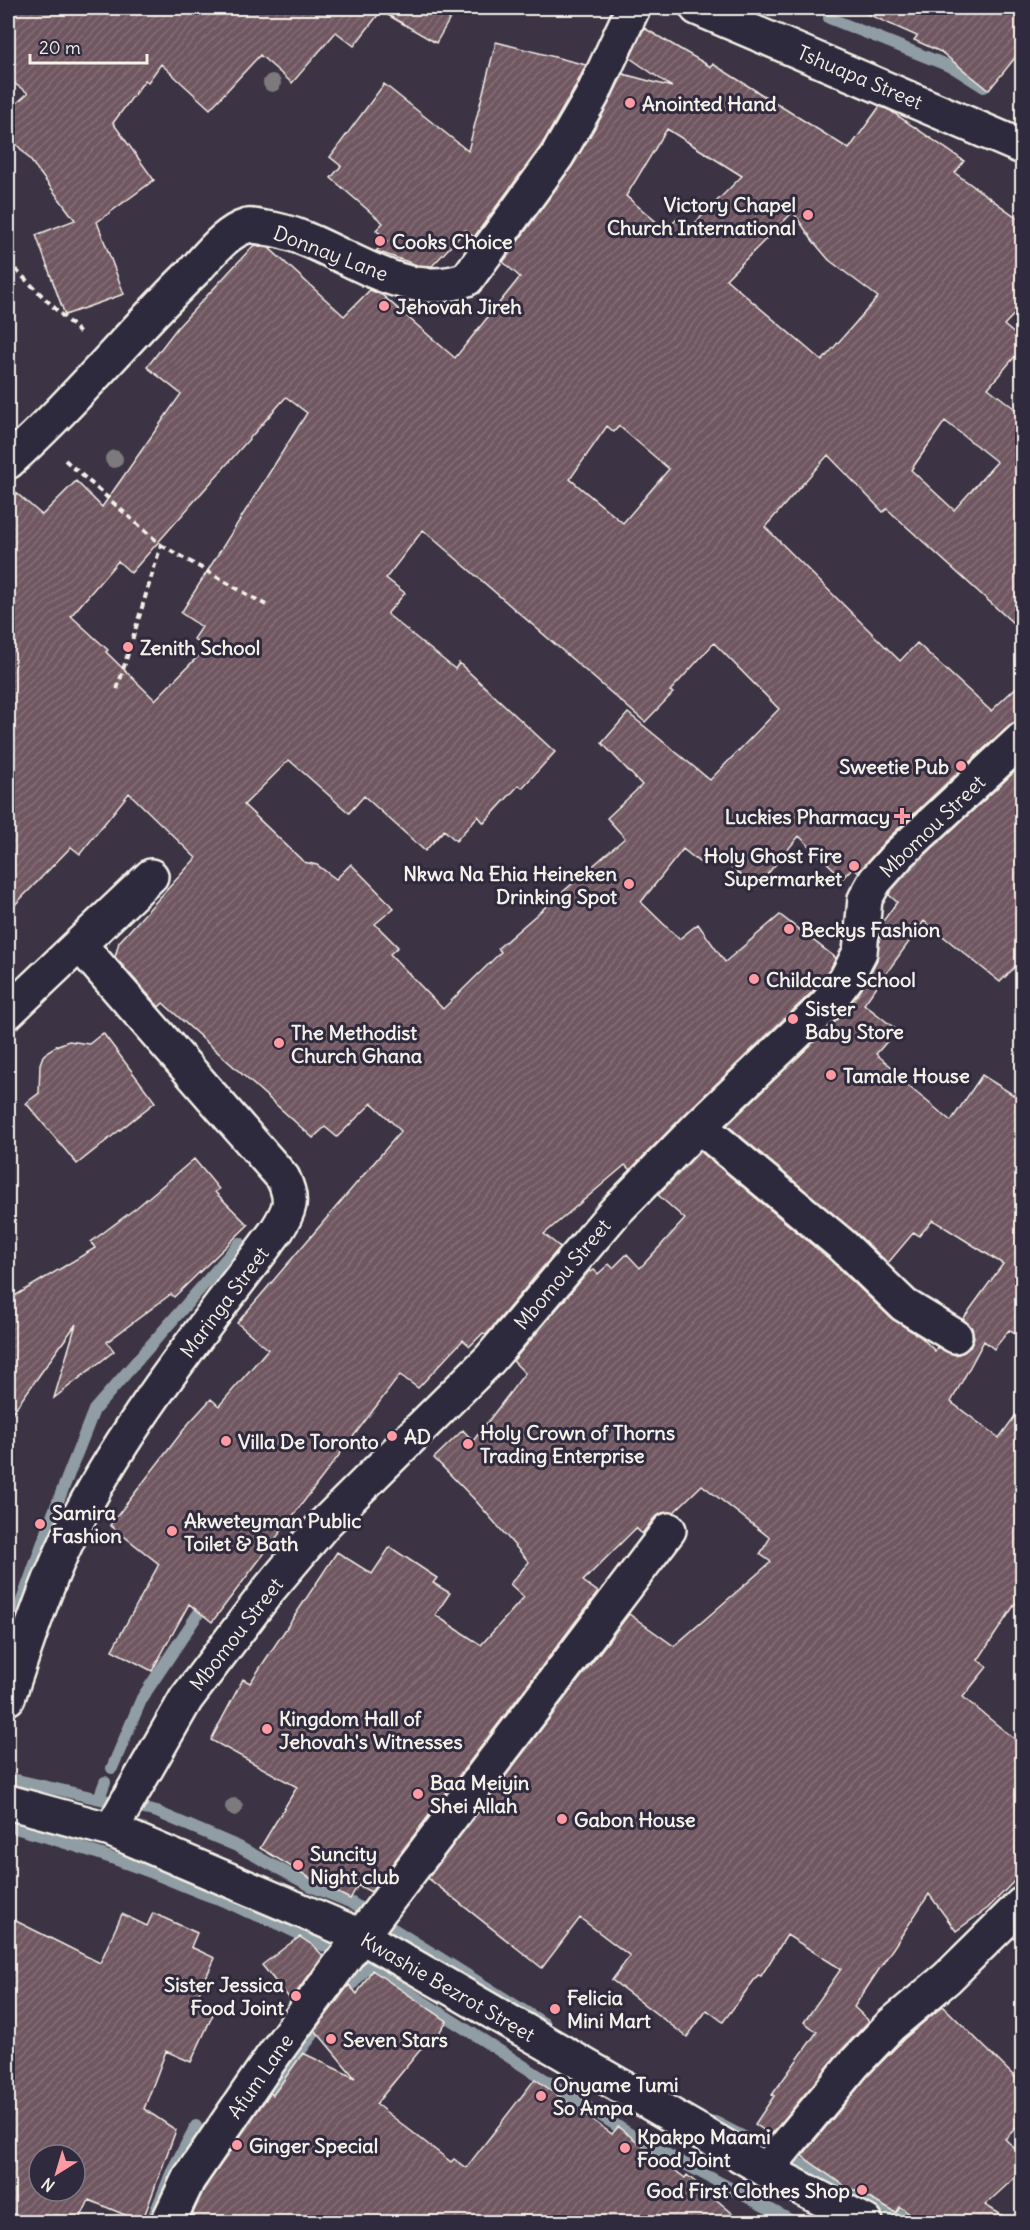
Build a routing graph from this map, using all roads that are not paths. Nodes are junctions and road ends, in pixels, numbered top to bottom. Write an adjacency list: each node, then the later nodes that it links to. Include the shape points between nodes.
1 (633, 8): 4 (street, Donnay Lane, via 592,96 557,156 467,279 452,284 424,284 384,276 279,230 248,225 220,245 172,292)
2 (697, 8): 3 (street, Tshuapa Street)
3 (1023, 147)
4 (8, 462)
5 (1023, 739): 9 (street, Mbomou Street, via 875,881 865,899 860,952 846,980 826,1005)
6 (151, 876): 7 (street)
7 (80, 945): 8 (street); 12 (street, Maringa Street, via 283,1178 290,1193 289,1210 131,1427 79,1516 48,1583)
8 (8, 1012)
9 (699, 1126): 10 (street, via 842,1245 904,1305); 14 (street, Mbomou Street, via 613,1214 490,1359 325,1523 270,1588 186,1699)
10 (955, 1336)
11 (669, 1530): 16 (street)
12 (8, 1698)
13 (8, 1802): 14 (street, Kwashie Bezrot Street)
14 (111, 1830): 16 (street, Kwashie Bezrot Street)
15 (1023, 1904): 17 (street, via 947,1978 891,2025)
16 (361, 1936): 17 (street, Kwashie Bezrot Street); 18 (street, Afum Lane, via 188,2180)
17 (766, 2170): 19 (street, Kwashie Bezrot Street)
18 (168, 2223)
19 (866, 2223)

